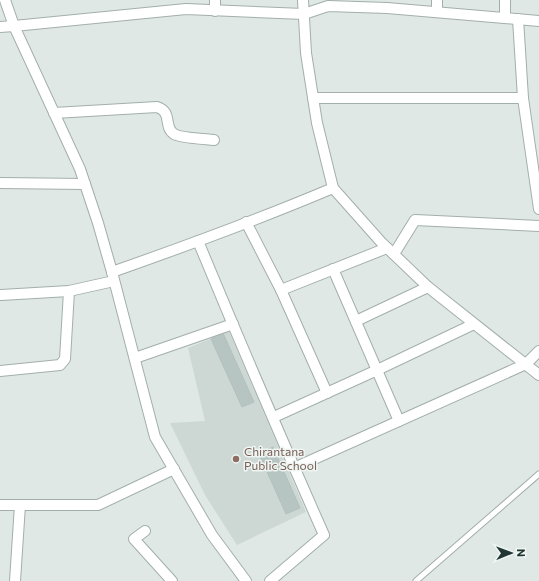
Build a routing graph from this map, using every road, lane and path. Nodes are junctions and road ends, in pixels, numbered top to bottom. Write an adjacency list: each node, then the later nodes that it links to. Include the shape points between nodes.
1 (5, 0): 14 (street)
2 (215, 0): 8 (street)
3 (303, 0): 10 (street)
4 (437, 0): 9 (street)
5 (505, 0): 11 (street)
6 (348, 3): 7 (street); 10 (street)
7 (387, 4): 9 (street)
8 (215, 11): 10 (street); 14 (street, via 186,9)
9 (437, 12): 11 (street)
10 (304, 14): 16 (street, via 306,53)
11 (505, 18): 12 (street)
12 (518, 19): 13 (street); 17 (street)
13 (539, 21)
14 (14, 26): 15 (street); 18 (street)
15 (0, 27)
16 (313, 98): 17 (street); 22 (street)
17 (523, 98): 23 (street)
18 (54, 113): 19 (street, via 157,106 166,114 172,133); 21 (street)
19 (214, 140)
20 (0, 183): 21 (street)
21 (85, 184): 29 (street)
22 (332, 188): 24 (street); 27 (street)
23 (539, 209)
24 (246, 222): 26 (street); 31 (street)
25 (539, 226): 27 (street, via 415,220)
26 (198, 241): 29 (street); 35 (street)
27 (391, 251): 28 (street); 30 (street)
28 (333, 269): 31 (street); 34 (street)
29 (113, 277): 32 (street); 38 (street)
30 (428, 287): 34 (street); 36 (street)
31 (281, 290): 43 (street)
32 (69, 291): 33 (street); 41 (street, via 65,359 60,365)
33 (1, 295)
34 (356, 321): 40 (street)
35 (233, 324): 38 (street); 44 (street)
36 (474, 324): 39 (street); 40 (street)
37 (539, 351): 39 (street)
38 (135, 358): 47 (street, via 155,437)
39 (526, 364): 42 (street); 45 (street)
40 (377, 370): 43 (street); 45 (street)
41 (0, 371)
42 (539, 375)
43 (327, 393): 44 (street)
44 (274, 417): 46 (street)
45 (399, 421): 46 (street)
46 (294, 468): 55 (street, via 324,536)
47 (174, 470): 50 (street, via 98,505); 54 (street, via 212,535)
48 (539, 474): 56 (lane)
49 (0, 505): 50 (street)
50 (20, 505): 52 (street)
51 (145, 531): 53 (street, via 134,539)
52 (15, 581)
53 (172, 581)
54 (246, 581)
55 (270, 581)
56 (416, 581)

